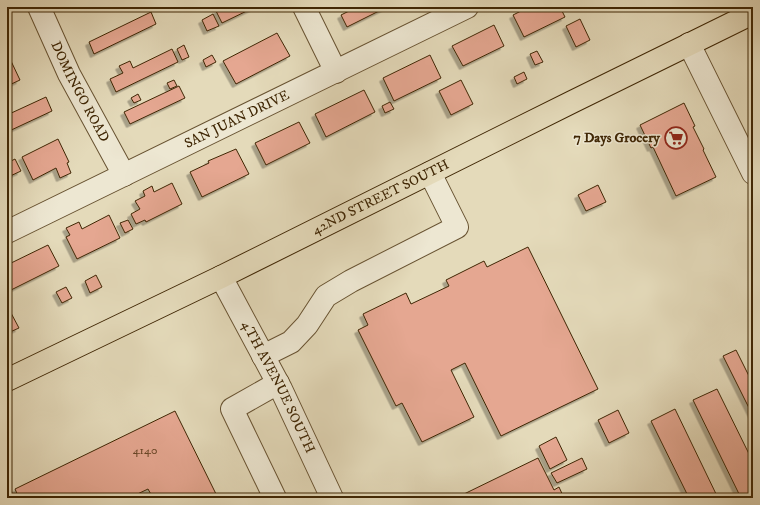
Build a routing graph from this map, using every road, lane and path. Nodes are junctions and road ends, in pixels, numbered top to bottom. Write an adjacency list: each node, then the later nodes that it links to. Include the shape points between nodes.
1 (39, 7): 9 (street, DOMINGO ROAD, via 69,74)
2 (304, 7): 6 (street)
3 (467, 7): 6 (street, SAN JUAN DRIVE)
4 (753, 13): 5 (main road, 42ND STREET SOUTH)
5 (689, 44): 7 (main road, 42ND STREET SOUTH); 8 (street)
6 (336, 72): 9 (street, SAN JUAN DRIVE)
7 (430, 173): 11 (main road, 42ND STREET SOUTH); 12 (street, via 457,227 326,296 307,325 291,342)
8 (753, 173)
9 (124, 175): 10 (street, SAN JUAN DRIVE)
10 (7, 232)
11 (221, 277): 12 (street, 4TH AVENUE SOUTH); 13 (main road, 42ND STREET SOUTH)
12 (263, 356): 14 (street, 4TH AVENUE SOUTH)
13 (7, 380)
14 (278, 383): 15 (street, via 232,409); 16 (street, 4TH AVENUE SOUTH)
15 (275, 498)
16 (332, 498)

